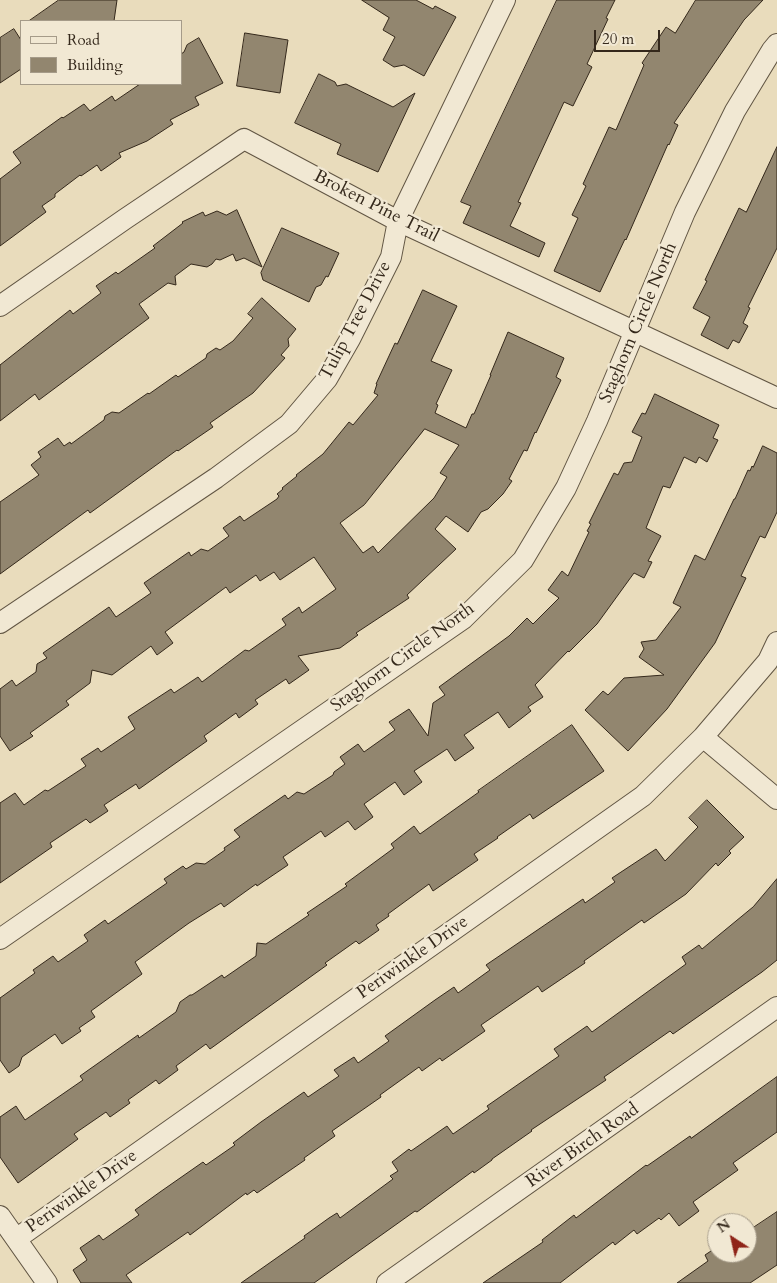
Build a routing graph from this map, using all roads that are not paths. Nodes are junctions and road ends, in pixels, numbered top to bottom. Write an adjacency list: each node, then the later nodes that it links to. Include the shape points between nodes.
1 (505, 0): 3 (street, Tulip Tree Drive)
2 (777, 44): 5 (street, Staghorn Circle North, via 735,111 685,212)
3 (398, 221): 4 (street, Broken Pine Trail, via 244,139); 5 (street, Broken Pine Trail); 7 (street, Tulip Tree Drive, via 391,257 350,340 327,380 289,424 216,478)
4 (0, 306)
5 (635, 331): 6 (street, Broken Pine Trail); 11 (street, Staghorn Circle North, via 566,488 523,560 463,619)
6 (777, 398)
7 (0, 623)
8 (777, 642): 9 (street, Periwinkle Drive, via 768,661)
9 (703, 737): 10 (street); 14 (street, Periwinkle Drive, via 642,796)
10 (777, 799)
11 (0, 940)
12 (777, 1007): 16 (street, River Birch Road)
13 (0, 1216): 14 (street)
14 (16, 1239): 15 (street)
15 (47, 1283)
16 (387, 1283)

